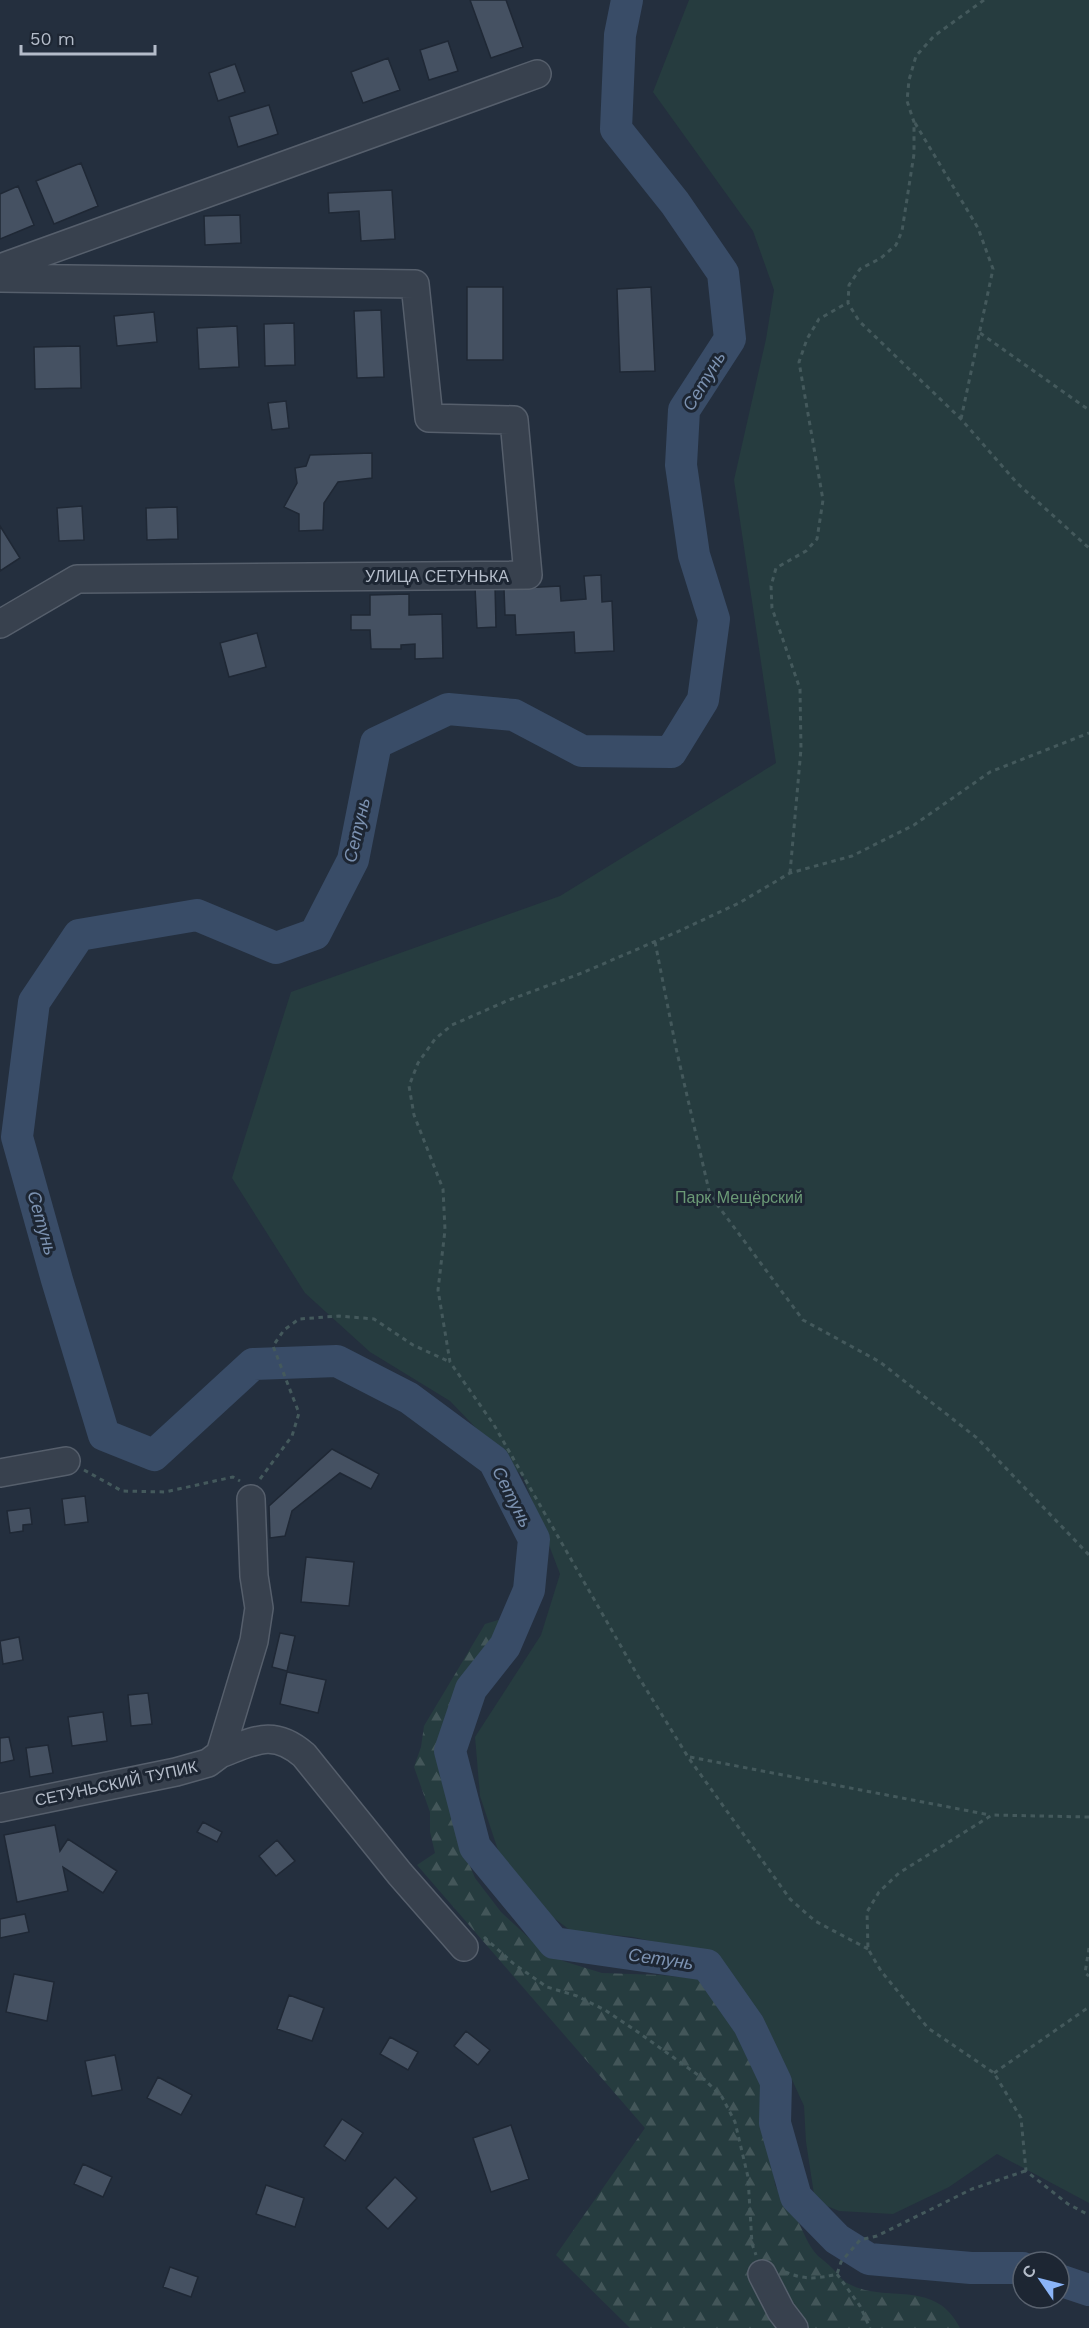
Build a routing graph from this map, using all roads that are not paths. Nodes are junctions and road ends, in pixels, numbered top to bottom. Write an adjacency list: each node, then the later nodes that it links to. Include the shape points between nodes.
1 (537, 74): 2 (street)
2 (0, 268)
3 (0, 278): 4 (street, УЛИЦА СЕТУНЬКА, via 415,284 429,418 514,420 528,575 77,579)
4 (0, 624)
5 (66, 1461): 6 (street)
6 (0, 1473)
7 (253, 1493): 8 (street, via 254,1576 259,1608 254,1641)
8 (220, 1754): 9 (street, СЕТУНЬСКИЙ ТУПИК, via 208,1764 176,1772); 10 (street, СЕТУНЬСКИЙ ТУПИК, via 261,1739 292,1744 400,1874)
9 (0, 1808)
10 (474, 1942)
11 (767, 2264): 12 (street, via 781,2311)
12 (794, 2328)

